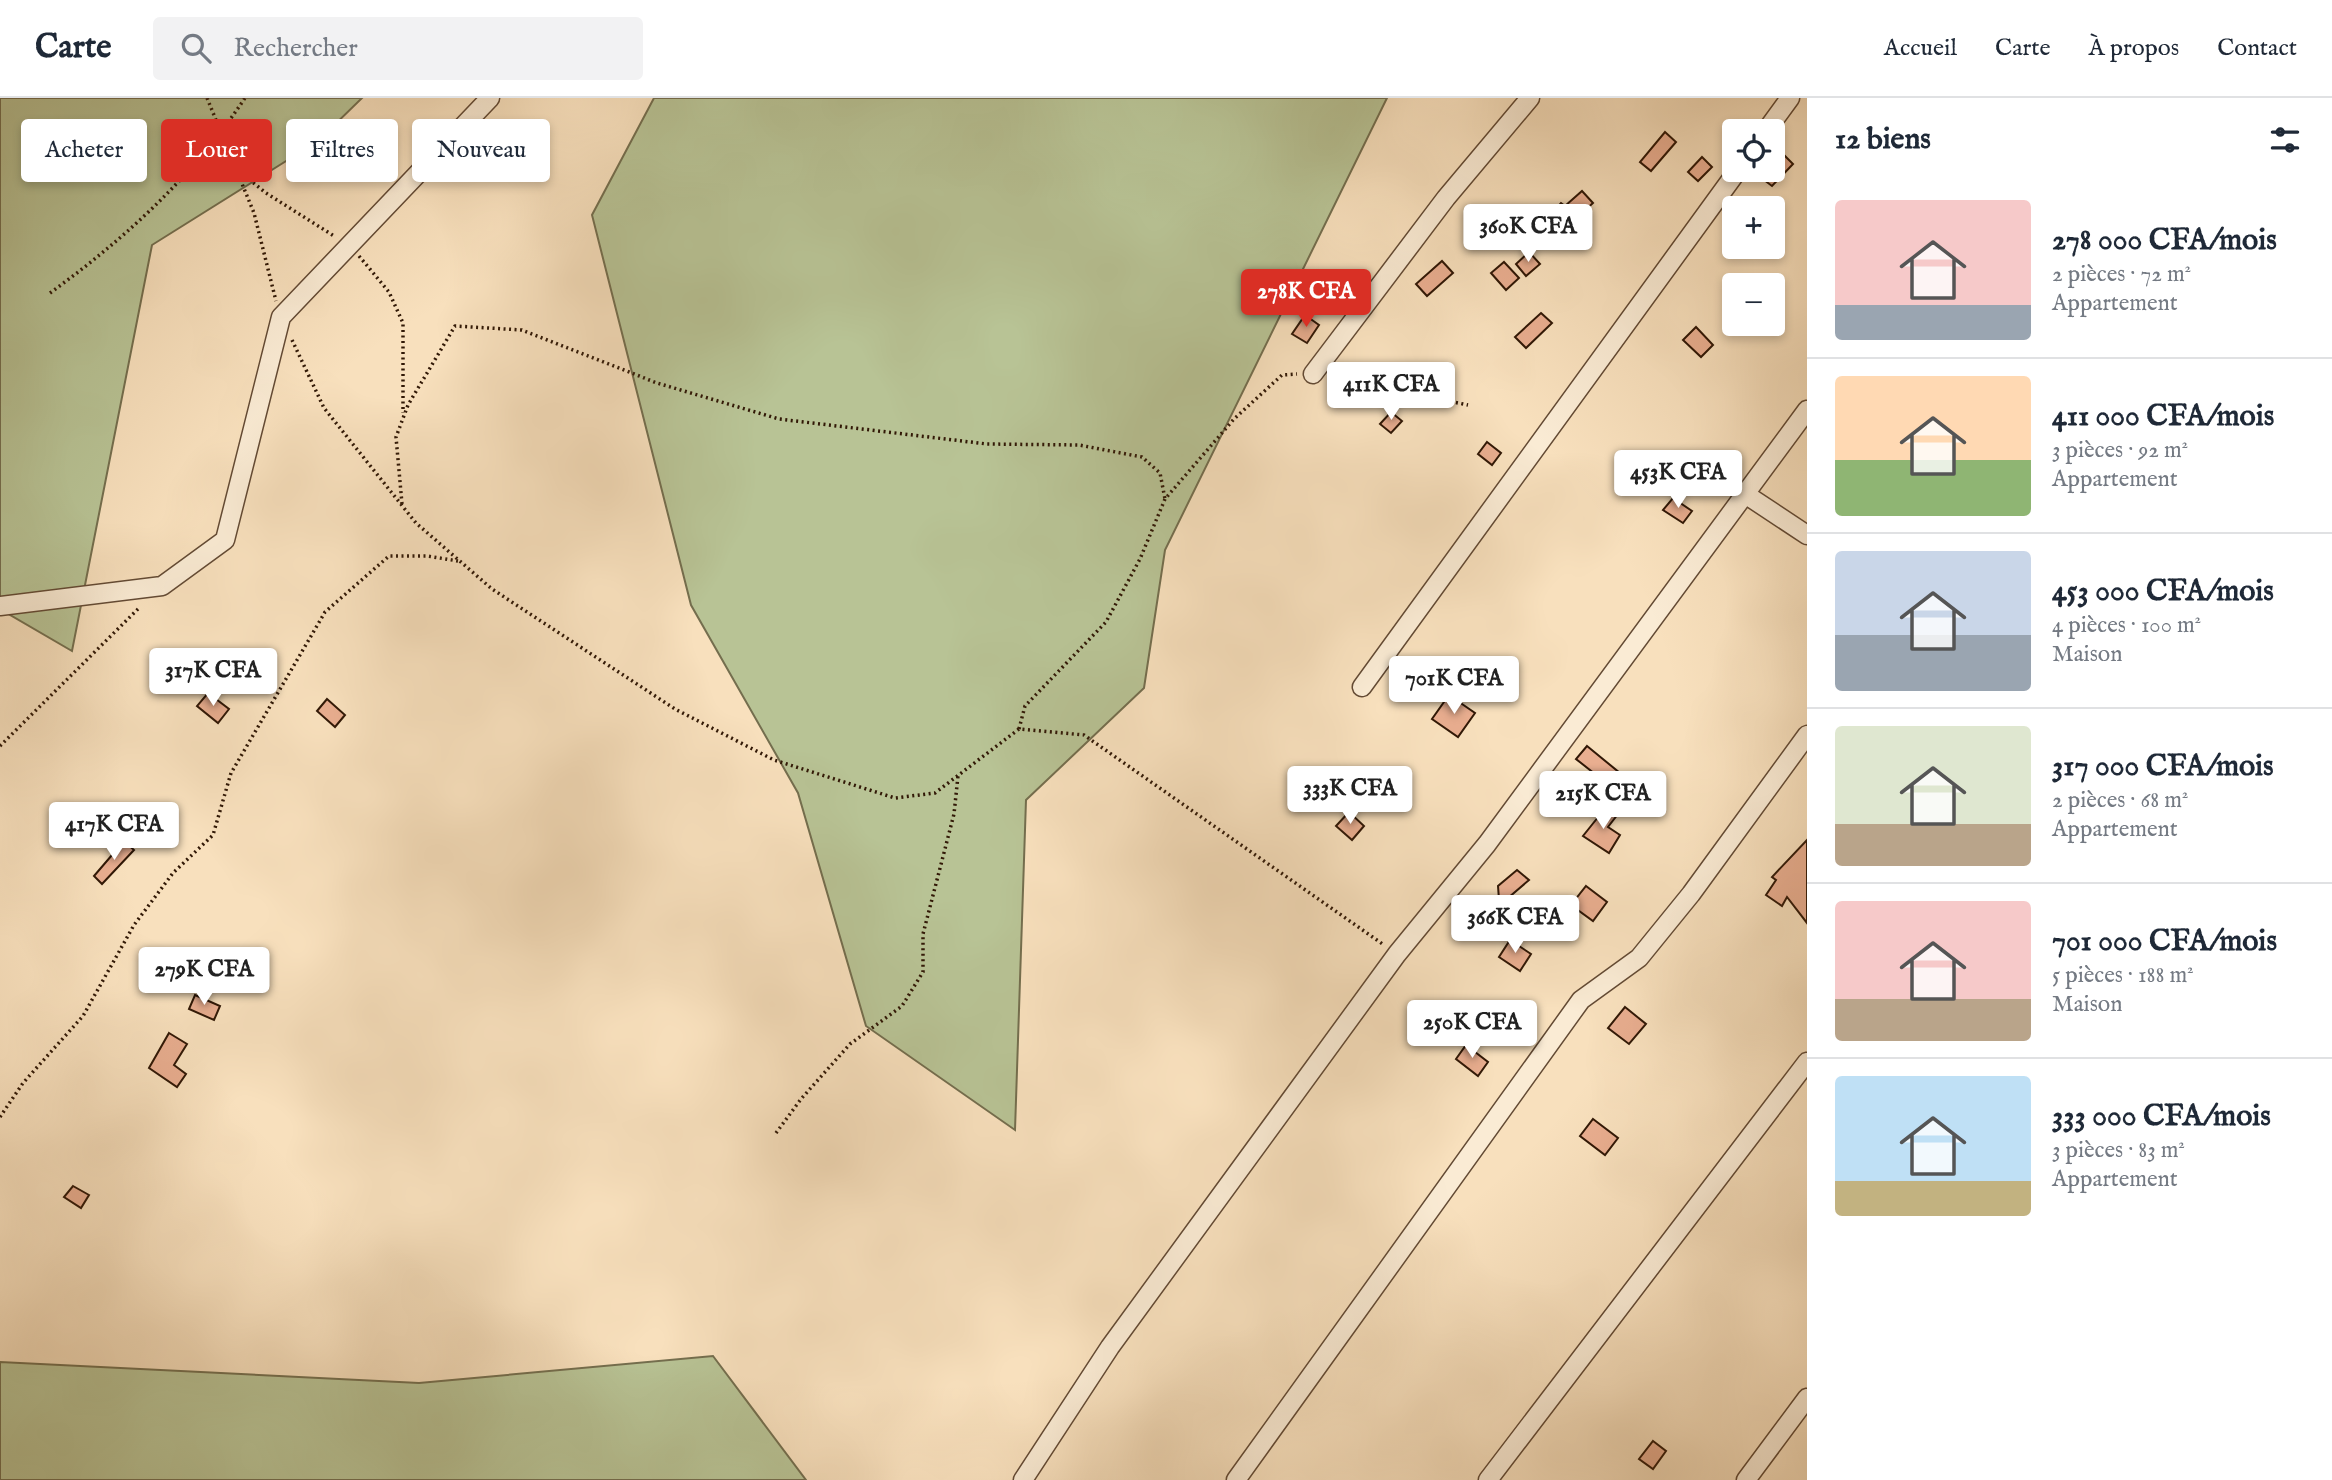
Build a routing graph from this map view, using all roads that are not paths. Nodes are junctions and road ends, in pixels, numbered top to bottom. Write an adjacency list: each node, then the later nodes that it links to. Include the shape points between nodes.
1 (490, 98): 10 (street, via 281,317 225,540 162,586)
2 (1530, 98): 6 (street, via 1446,198)
3 (1790, 98): 4 (street)
4 (1775, 119)
5 (1729, 182): 11 (street)
6 (1313, 374)
7 (1807, 410): 8 (street)
8 (1745, 494): 9 (street); 15 (street, via 1487,844 1397,954 1110,1347)
9 (1807, 535)
10 (0, 606)
11 (1362, 687)
12 (1807, 735): 16 (street, via 1639,958 1581,1000)
13 (1807, 1062): 17 (street)
14 (1807, 1398): 18 (street)
15 (1023, 1480)
16 (1236, 1480)
17 (1488, 1480)
18 (1746, 1480)

